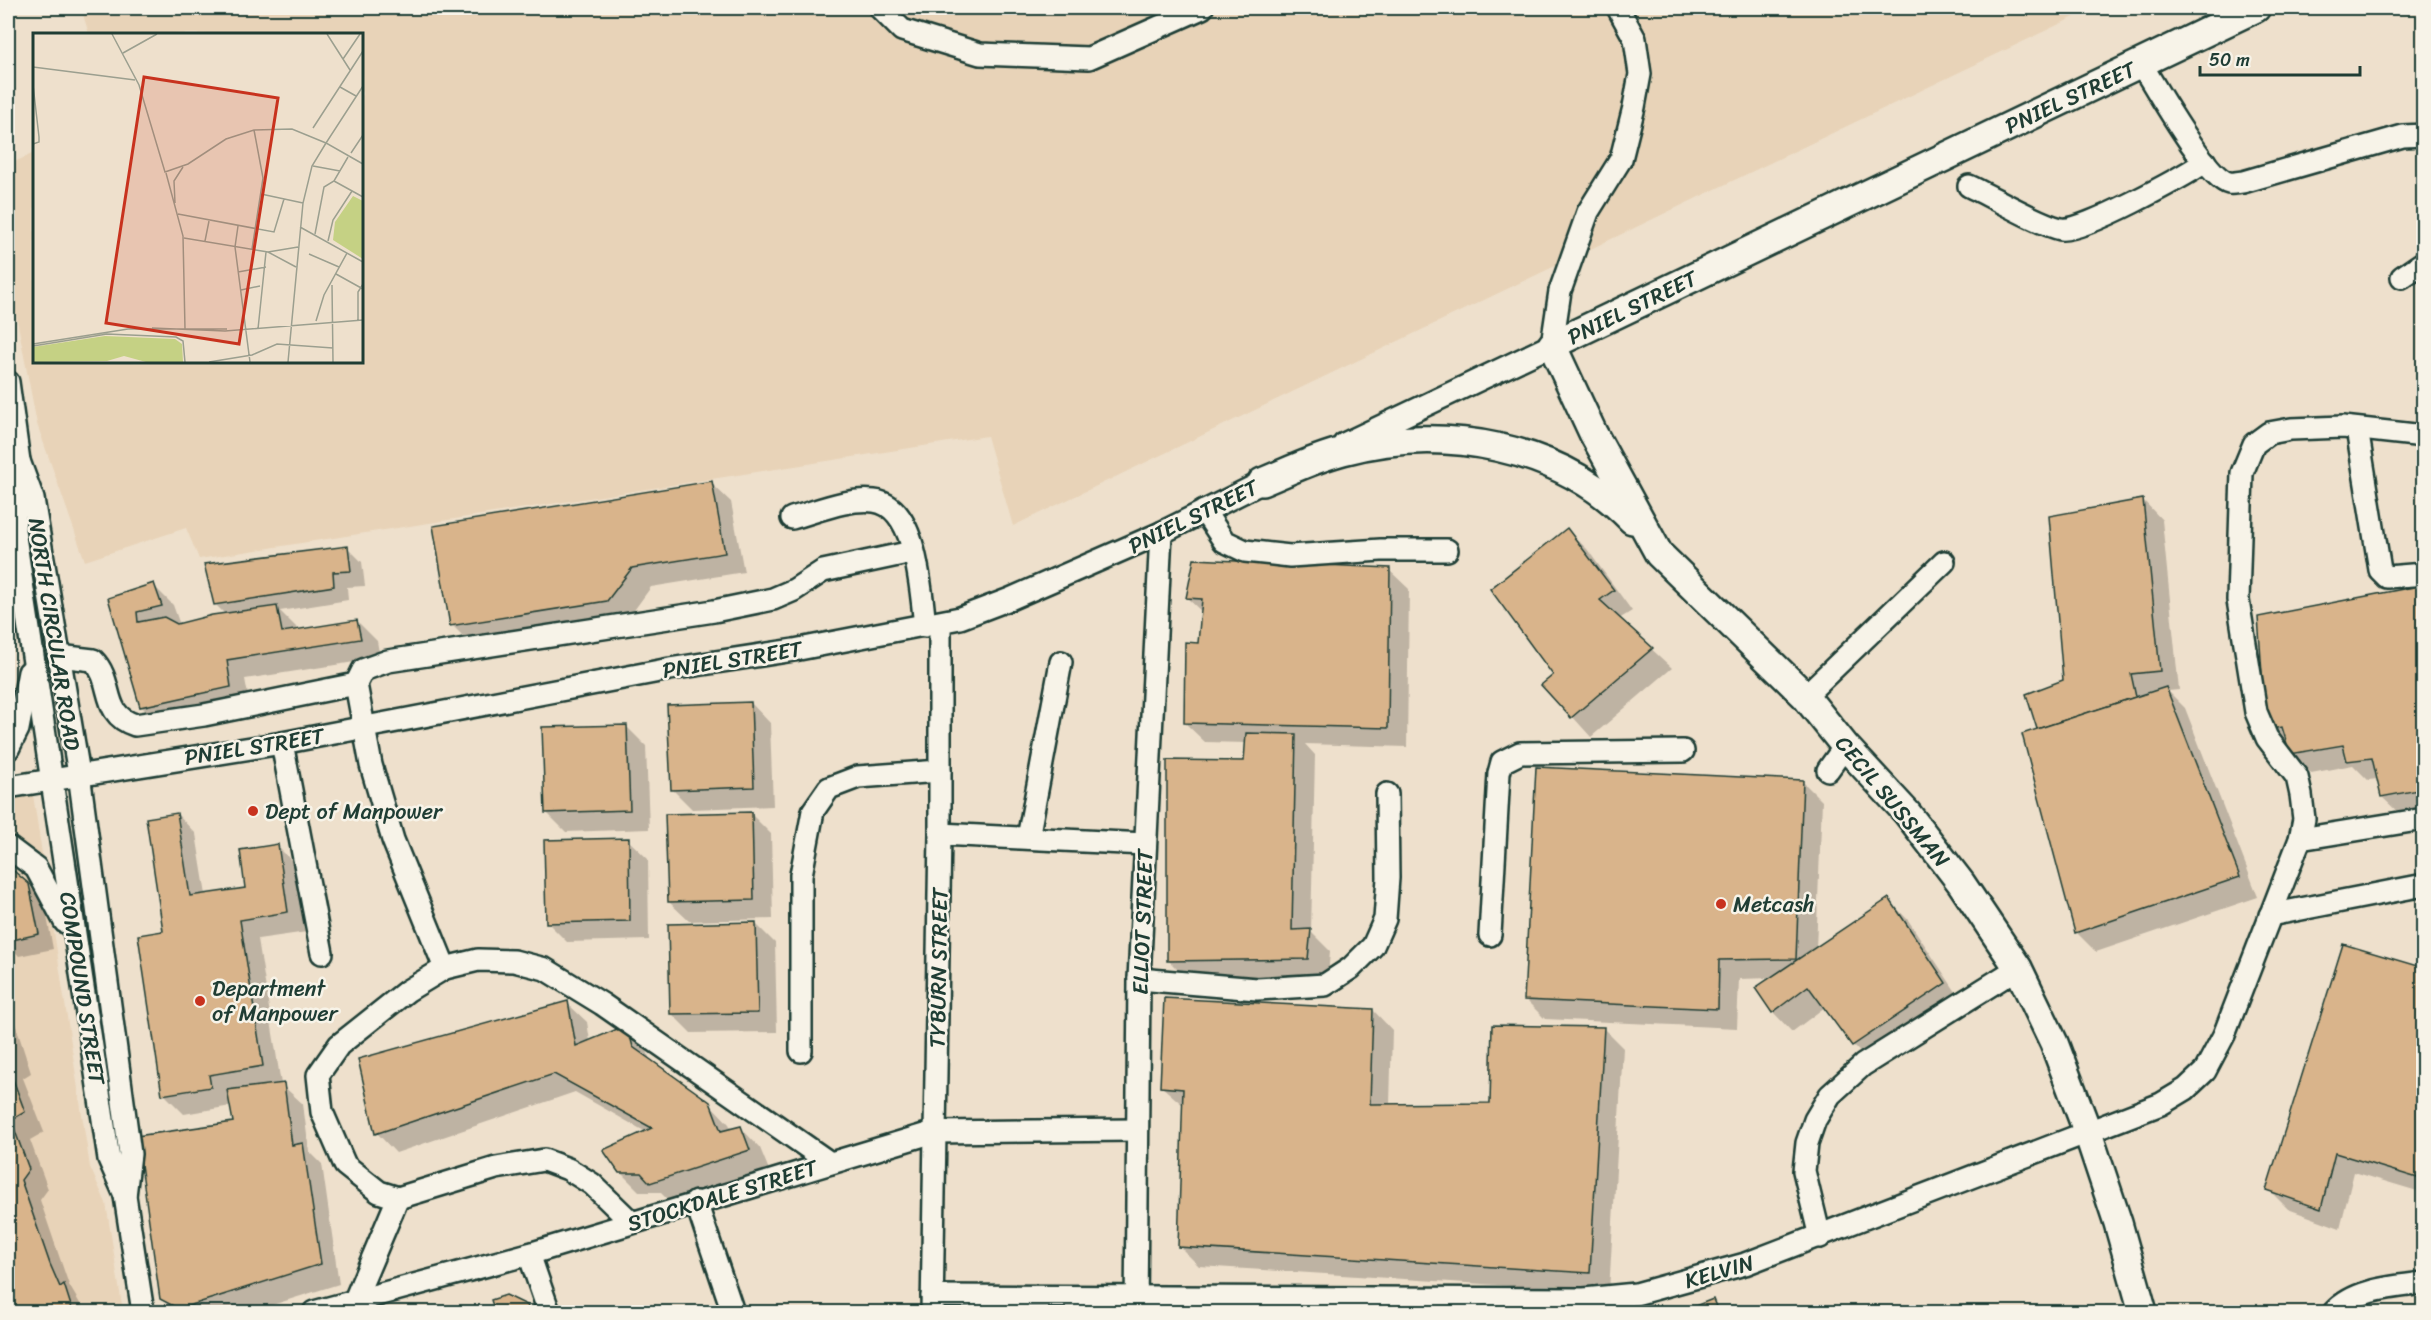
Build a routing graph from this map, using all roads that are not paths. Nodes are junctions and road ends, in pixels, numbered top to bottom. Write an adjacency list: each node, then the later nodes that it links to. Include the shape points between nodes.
1 (880, 8): 2 (street, via 902,30 980,54 1089,58)
2 (1202, 8)
3 (1618, 8): 11 (street, via 1635,39 1640,74 1634,107 1621,159 1588,212 1560,291)
4 (2256, 8): 5 (main road, PNIEL STREET)
5 (2141, 64): 7 (street); 11 (main road, PNIEL STREET)
6 (2424, 135): 7 (street, via 2403,136 2243,182 2229,183)
7 (2205, 162): 8 (street, via 2175,181 2073,229 2052,226)
8 (1969, 186)
9 (2424, 262): 10 (street)
10 (2402, 277)
11 (1552, 345): 16 (street, PNIEL STREET); 22 (main road, CECIL SUSSMAN, via 1593,434)
12 (8, 382): 15 (street, NORTH CIRCULAR ROAD)
13 (2357, 429): 14 (street, KELVIN); 24 (street, via 2380,570 2386,577); 45 (street, KELVIN, via 2269,433 2254,444 2242,473 2238,600 2256,712 2266,738 2297,777 2304,819)
14 (2424, 436)
15 (19, 461): 26 (street, NORTH CIRCULAR ROAD, via 14,530); 27 (street, NORTH CIRCULAR ROAD, via 33,499)
16 (1262, 482): 17 (street, PNIEL STREET); 22 (main road, via 1343,451 1386,442 1430,439 1474,443 1517,452 1597,489 1631,519)
17 (1204, 511): 19 (street, PNIEL STREET); 20 (street, via 1224,541 1245,551 1290,556)
18 (792, 518): 21 (street, TYBURN STREET, via 846,503 875,501 894,508 906,526)
19 (1161, 533): 25 (street, PNIEL STREET, via 985,610); 46 (street, ELLIOT STREET)
20 (1447, 550)
21 (912, 552): 25 (street, TYBURN STREET); 29 (street, via 824,571 773,599 388,661 363,670)
22 (1659, 554): 30 (main road, CECIL SUSSMAN)
23 (1944, 562): 30 (street)
24 (2424, 574)
25 (932, 624): 31 (street, PNIEL STREET); 37 (street, TYBURN STREET)
26 (32, 654): 34 (street, via 18,729); 39 (street, NORTH CIRCULAR ROAD)
27 (59, 656): 29 (street, via 93,660 101,671 115,713 125,722 135,724); 38 (street, NORTH CIRCULAR ROAD)
28 (1061, 662): 44 (street)
29 (356, 684): 31 (street)
30 (1805, 696): 33 (main road, CECIL SUSSMAN)
31 (363, 727): 32 (street, PNIEL STREET); 53 (street, via 393,840)
32 (282, 743): 38 (street, PNIEL STREET); 52 (street)
33 (1845, 746): 36 (street); 54 (main road, CECIL SUSSMAN, via 1914,822)
34 (8, 749)
35 (1683, 751): 50 (street, via 1520,753 1502,762)
36 (1828, 770)
37 (940, 771): 43 (street, TYBURN STREET); 56 (street, via 858,777 829,788 813,811 801,875)
38 (79, 774): 39 (street, PNIEL STREET); 61 (street, COMPOUND STREET, via 130,1154)
39 (50, 778): 40 (street, PNIEL STREET); 51 (street, COMPOUND STREET)
40 (8, 787)
41 (1387, 794): 55 (street, via 1385,919 1373,946 1352,968 1324,985 1257,989)
42 (2424, 819): 45 (street)
43 (940, 834): 44 (street); 58 (street, TYBURN STREET)
44 (1028, 838): 46 (street)
45 (2300, 840): 49 (street, KELVIN)
46 (1145, 844): 55 (street, ELLIOT STREET)
47 (8, 847): 51 (street, via 25,858 45,881)
48 (2424, 885): 49 (street)
49 (2270, 915): 59 (street, KELVIN, via 2224,1035 2205,1071 2161,1104)
50 (1490, 935)
51 (77, 951): 61 (street, COMPOUND STREET, via 109,1159)
52 (322, 953)
53 (445, 968): 60 (street, via 478,960 514,961 545,969 602,1004); 62 (street, via 407,991 339,1045 318,1075 322,1112 345,1165 379,1192)
54 (2018, 968): 59 (main road, CECIL SUSSMAN, via 2054,1043); 65 (street, via 1863,1065 1830,1095 1807,1143 1804,1171)
55 (1139, 979): 57 (street, ELLIOT STREET)
56 (801, 1051)
57 (1137, 1130): 58 (street, STOCKDALE STREET); 70 (street, ELLIOT STREET)
58 (934, 1132): 60 (street, STOCKDALE STREET); 69 (street, TYBURN STREET)
59 (2088, 1133): 65 (street, KELVIN); 76 (main road, CECIL SUSSMAN)
60 (830, 1163): 63 (street, STOCKDALE STREET)
61 (125, 1196): 72 (street, COMPOUND STREET)
62 (398, 1198): 64 (street, via 496,1168 544,1160 592,1184); 68 (street)
63 (696, 1202): 64 (street, STOCKDALE STREET); 75 (street)
64 (631, 1222): 66 (street, STOCKDALE STREET)
65 (1820, 1236): 71 (street, KELVIN, via 1745,1264 1636,1294)
66 (529, 1254): 68 (street, STOCKDALE STREET); 74 (street)
67 (2424, 1283): 77 (street, via 2386,1288 2344,1301)
68 (354, 1302): 73 (street, STOCKDALE STREET)
69 (932, 1304): 70 (street, KELVIN)
70 (1137, 1305): 71 (street, KELVIN)
71 (1480, 1306)
72 (143, 1312)
73 (314, 1312)
74 (549, 1312)
75 (733, 1312)
76 (2143, 1312)
77 (2334, 1312)

